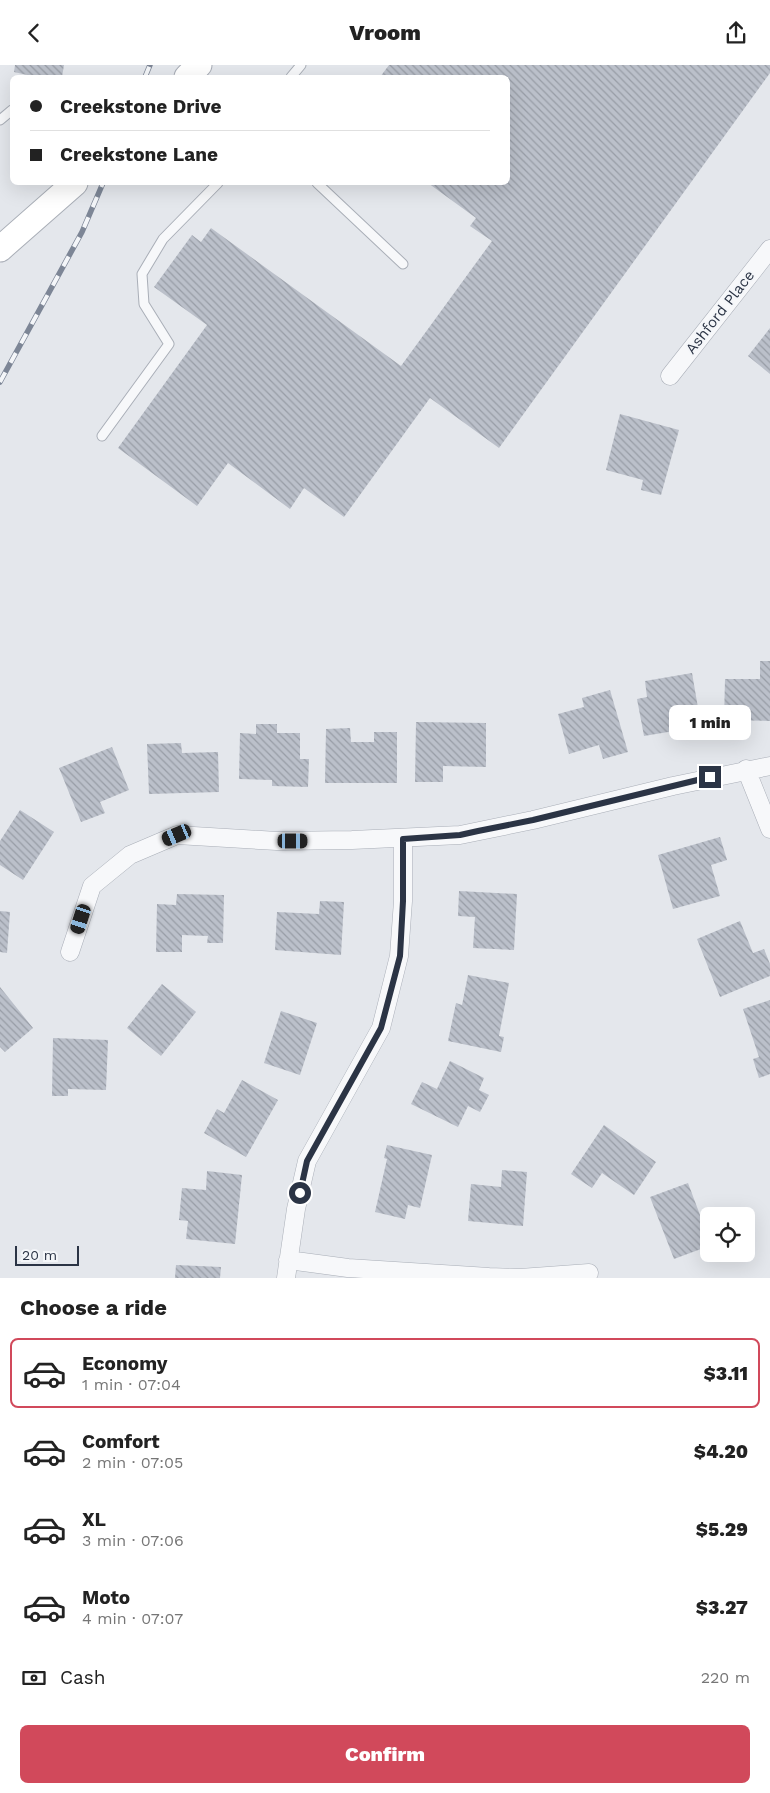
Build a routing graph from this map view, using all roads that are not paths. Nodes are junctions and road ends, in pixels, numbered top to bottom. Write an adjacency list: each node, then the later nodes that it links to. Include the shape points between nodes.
1 (301, 65): 2 (lane)
2 (292, 75)
3 (10, 112): 4 (lane)
4 (0, 120)
5 (73, 185): 8 (street)
6 (216, 185): 12 (lane, via 162,239 142,274 144,305 169,343)
7 (319, 185): 10 (lane)
8 (0, 249)
9 (770, 249): 11 (street, Ashford Place)
10 (404, 264)
11 (670, 376)
12 (102, 436)
13 (770, 766): 14 (street)
14 (746, 769): 15 (street); 16 (street, via 505,826 460,835)
15 (770, 829)
16 (403, 839): 17 (street, via 277,841 177,835 130,855 92,886); 18 (street, via 400,956 381,1028 307,1161)
17 (70, 952)
18 (288, 1260): 19 (street, via 348,1268 489,1277); 20 (street)
19 (590, 1273)
20 (286, 1278)

